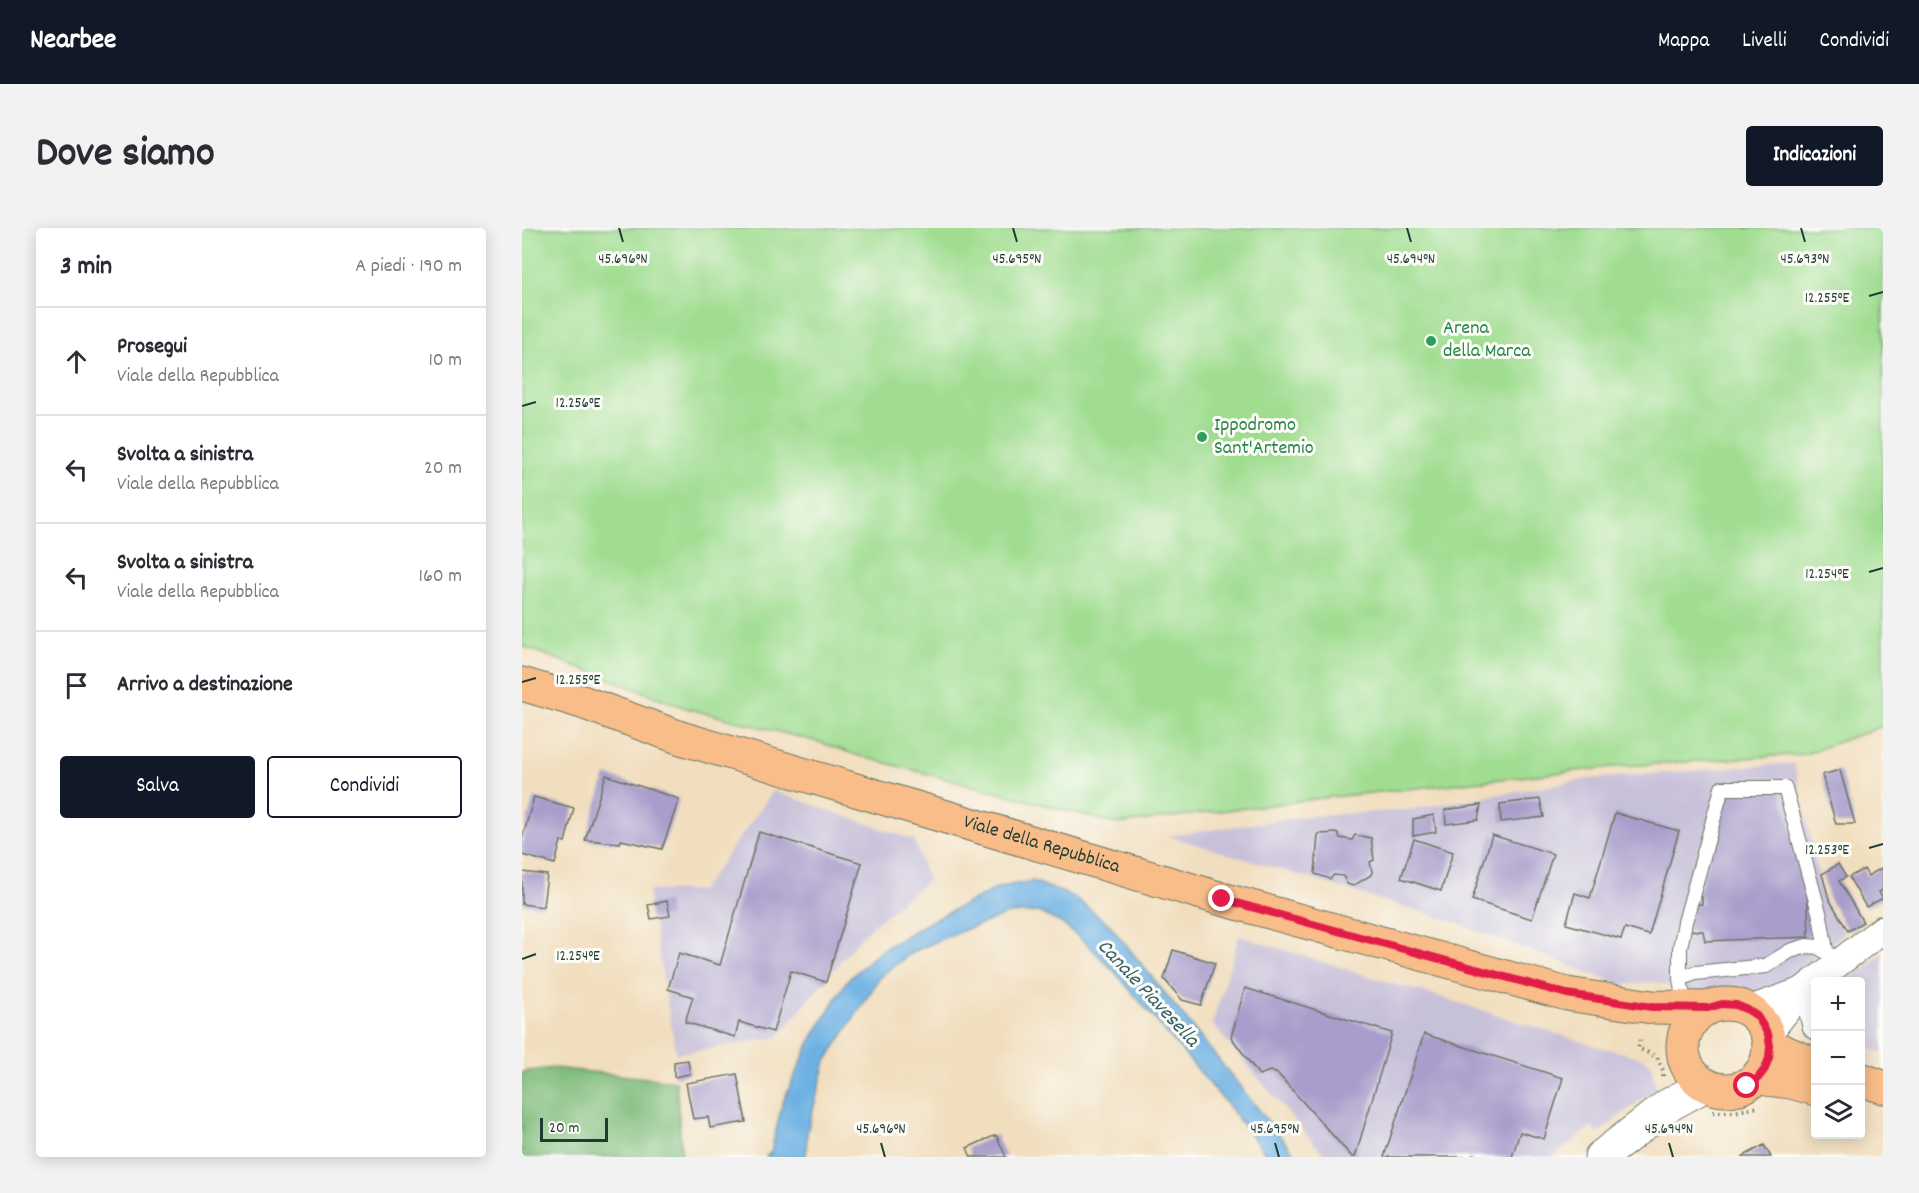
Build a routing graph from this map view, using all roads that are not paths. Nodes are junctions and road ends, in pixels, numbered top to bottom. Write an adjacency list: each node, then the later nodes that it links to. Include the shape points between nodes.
1 (522, 684): 5 (main road, Viale della Repubblica, via 681,738 1199,892)
2 (1883, 929): 3 (street)
3 (1820, 977): 6 (lane, via 1818,947 1807,946 1766,966 1695,973); 6 (lane, via 1820,916 1785,788 1722,788 1680,948)
4 (1811, 985): 7 (street)
5 (1567, 994): 6 (main road, Viale della Repubblica, via 1652,1007); 10 (main road, Viale della Repubblica, via 1646,1025)
6 (1691, 998): 7 (main road, Viale della Repubblica, via 1736,1005); 10 (main road, via 1698,1014 1685,1032)
7 (1762, 1030): 8 (main road, Viale della Repubblica); 13 (main road, via 1769,1058)
8 (1811, 1062)
9 (1865, 1081): 11 (main road)
10 (1686, 1083): 13 (main road, Viale della Repubblica, via 1722,1091 1747,1086); 16 (street)
11 (1883, 1087)
12 (1811, 1088): 13 (main road, via 1791,1082)
13 (1761, 1092)
14 (1865, 1103): 15 (main road)
15 (1883, 1107)
16 (1601, 1157)

